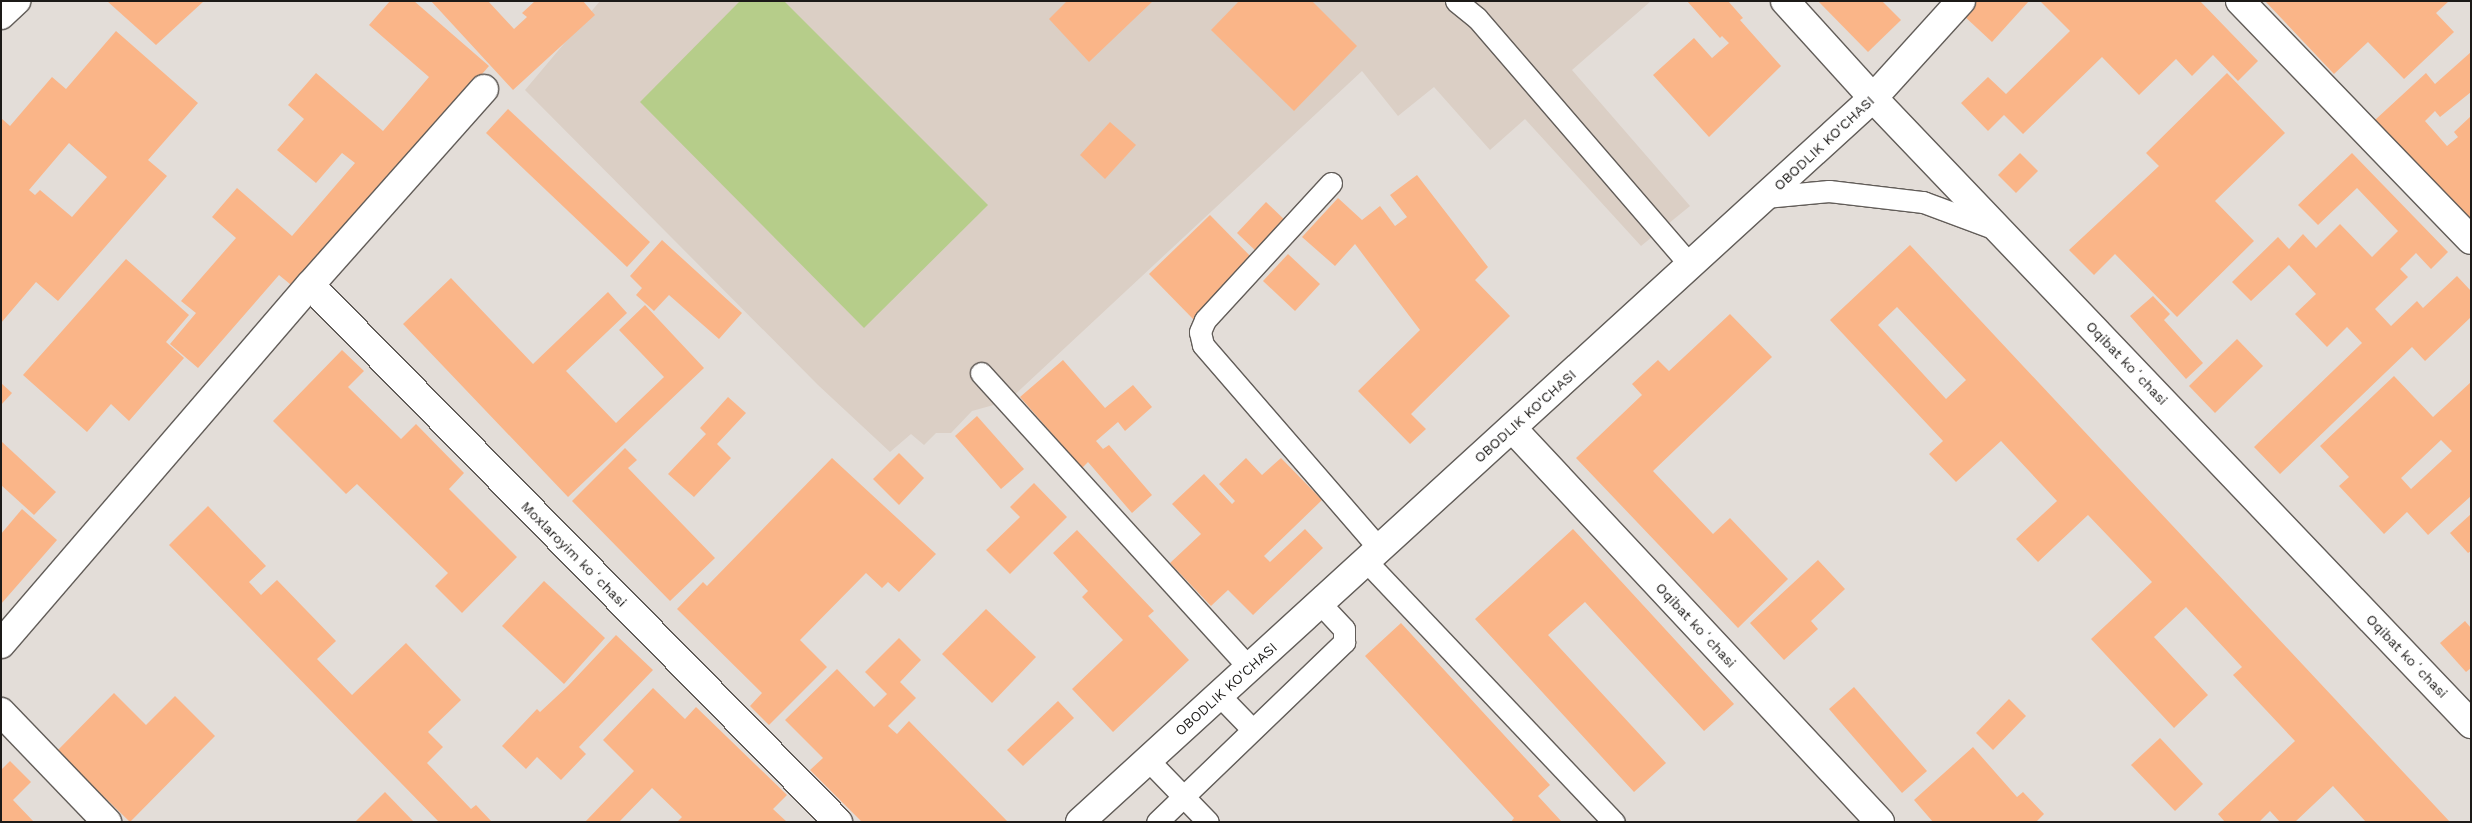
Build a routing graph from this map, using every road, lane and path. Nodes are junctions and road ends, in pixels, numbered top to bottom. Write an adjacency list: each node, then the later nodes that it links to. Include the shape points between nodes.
1 (16, 1): 6 (street)
2 (1456, 1): 13 (lane, via 1477,18)
3 (1785, 1): 8 (street, Oqibat koʻchasi)
4 (1961, 1): 8 (street, OBODLIK KO'CHASI)
5 (2240, 1): 12 (street)
6 (1, 15)
7 (484, 90): 14 (street)
8 (1873, 98): 10 (street, OBODLIK KO'CHASI); 11 (street, Oqibat koʻchasi)
9 (1330, 183): 17 (lane, via 1205,320 1200,332 1203,345)
10 (1764, 197): 11 (lane, via 1829,191 1923,202); 13 (street, OBODLIK KO'CHASI)
11 (2000, 230): 23 (street, Oqibat koʻchasi)
12 (2471, 240)
13 (1690, 265): 16 (street, OBODLIK KO'CHASI)
14 (310, 285): 19 (street); 28 (street, Moxlaroyim koʻchasi)
15 (981, 373): 20 (lane)
16 (1512, 428): 17 (street, OBODLIK KO'CHASI); 33 (street, Oqibat koʻchasi)
17 (1373, 555): 18 (street, OBODLIK KO'CHASI); 32 (lane)
18 (1320, 603): 20 (street, OBODLIK KO'CHASI); 24 (lane, via 1344,629 1344,642)
19 (1, 644)
20 (1249, 668): 21 (street, OBODLIK KO'CHASI)
21 (1219, 695): 24 (lane); 25 (street, OBODLIK KO'CHASI)
22 (1, 712): 27 (street)
23 (2471, 724)
24 (1252, 729): 26 (lane)
25 (1148, 760): 26 (lane); 29 (street, OBODLIK KO'CHASI)
26 (1182, 795): 30 (lane); 31 (lane)
27 (107, 822)
28 (838, 822)
29 (1080, 822)
30 (1157, 822)
31 (1208, 822)
32 (1614, 822)
33 (1880, 822)

